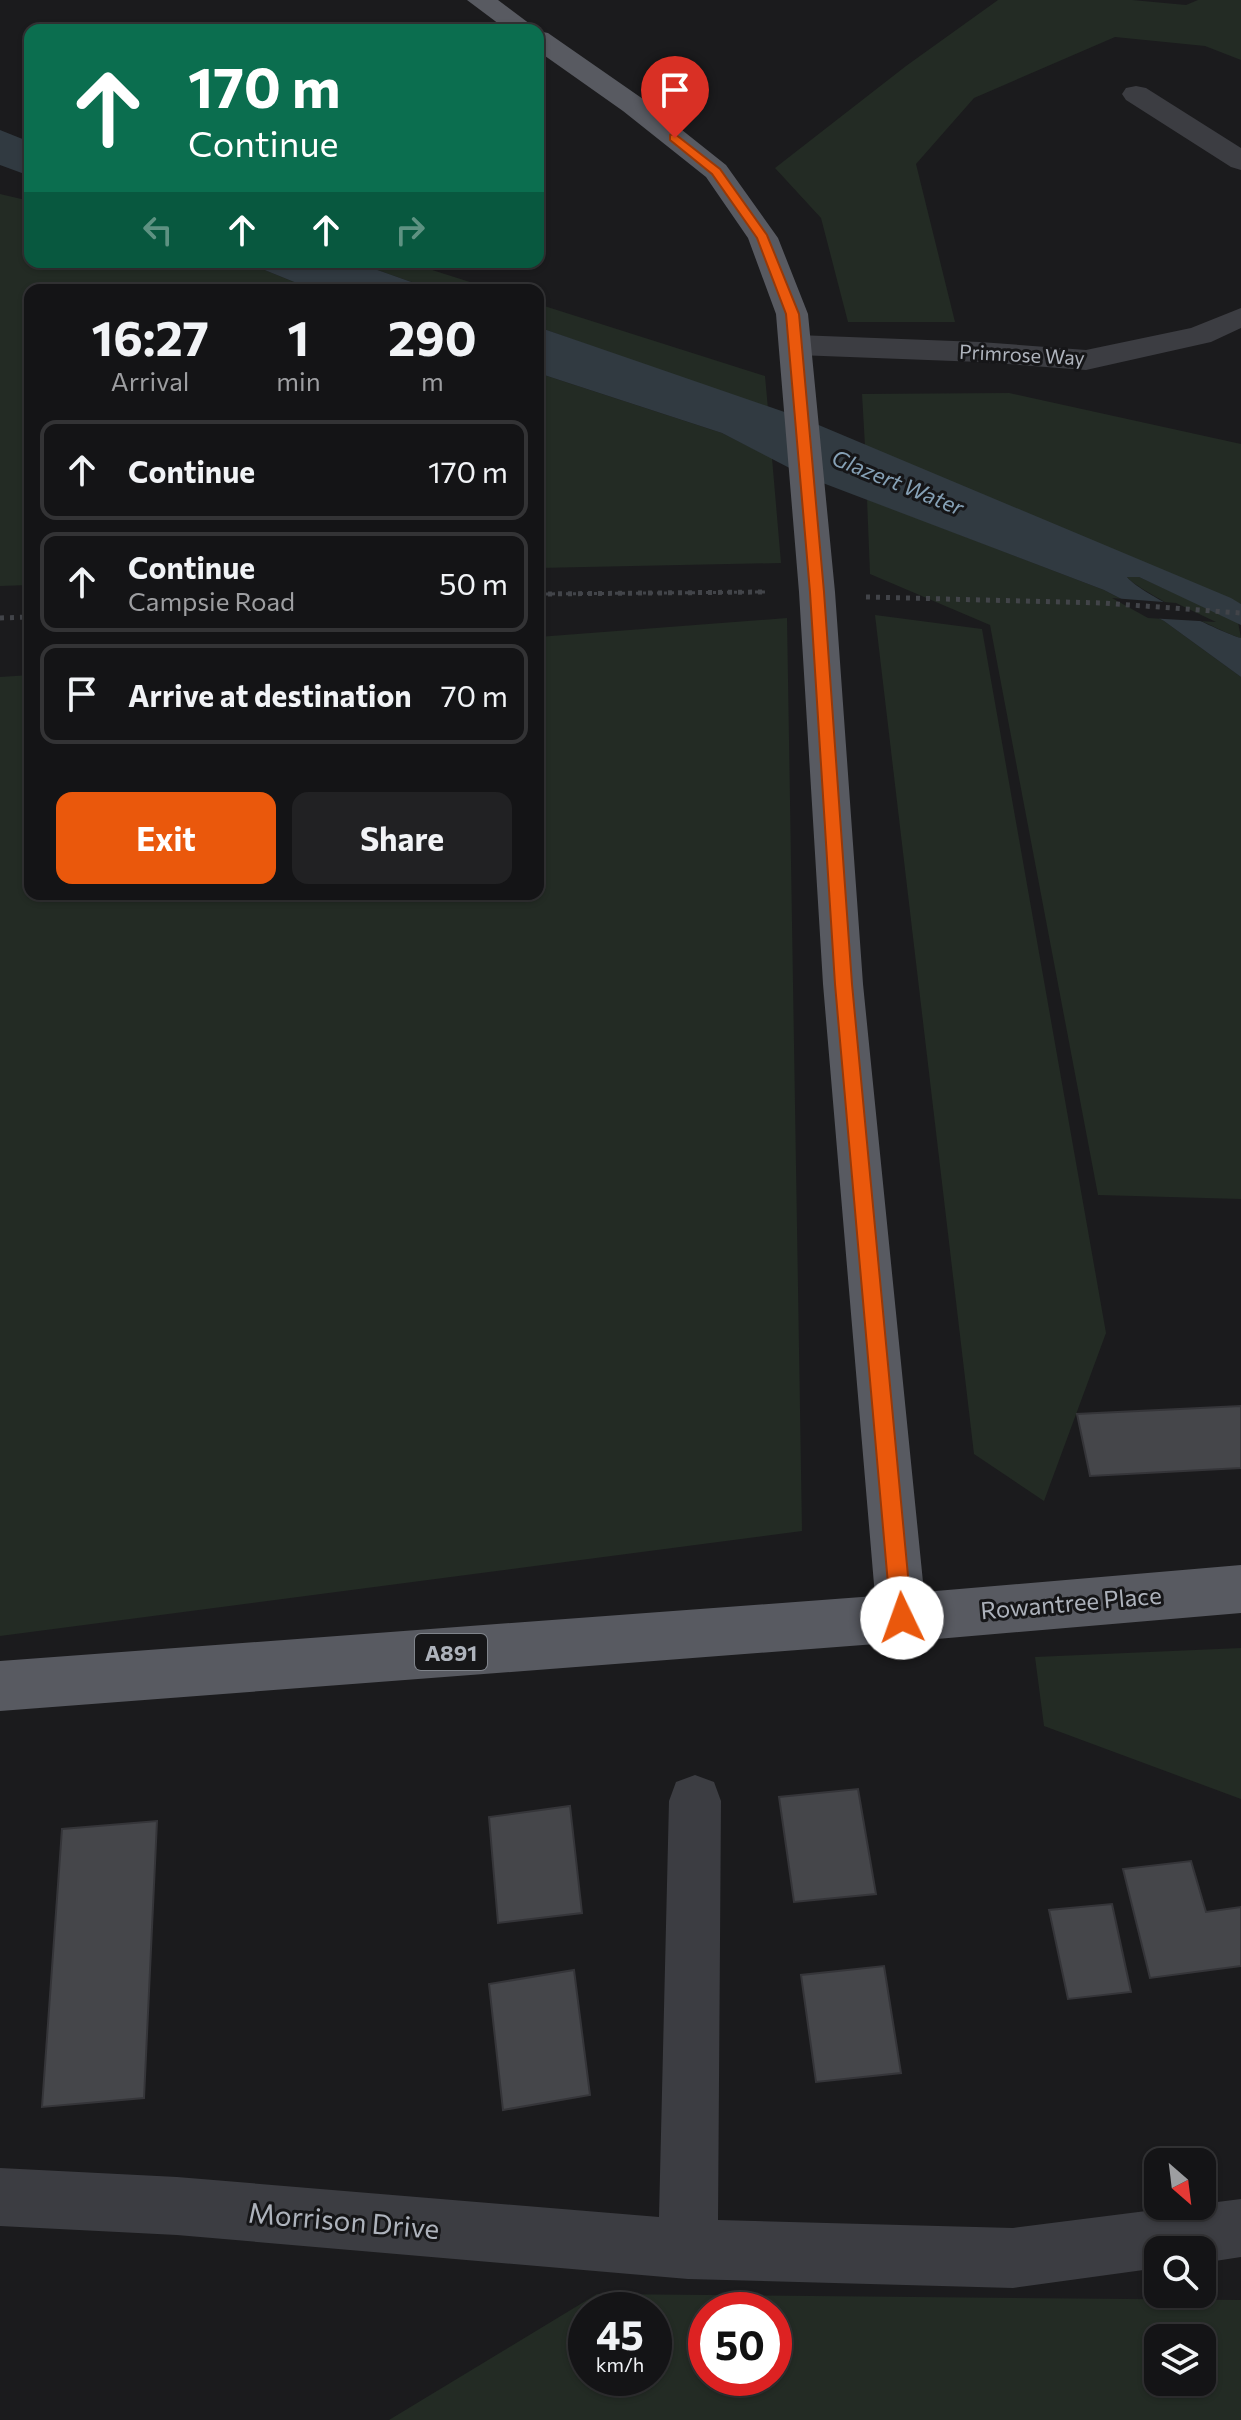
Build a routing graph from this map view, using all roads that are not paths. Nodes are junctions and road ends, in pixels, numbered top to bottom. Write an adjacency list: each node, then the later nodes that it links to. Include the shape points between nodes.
1 (480, 0): 2 (main road)
2 (516, 24)
3 (544, 43): 9 (main road, via 716,171 763,238 792,314)
4 (1136, 94): 5 (street)
5 (1179, 121): 6 (street); 7 (street)
6 (1147, 133)
7 (1241, 161)
8 (1241, 317): 9 (street, Primrose Way, via 1200,335 1086,360)
9 (797, 345): 11 (main road, via 843,984)
10 (1241, 1589): 11 (main road, Rowantree Place / A891)
11 (902, 1618): 12 (main road, A891)
12 (0, 1686)
13 (695, 1801): 16 (street)
14 (0, 2197): 16 (street, Morrison Drive, via 177,2206)
15 (1241, 2228): 16 (street, Morrison Drive, via 1013,2258)
16 (688, 2249)

